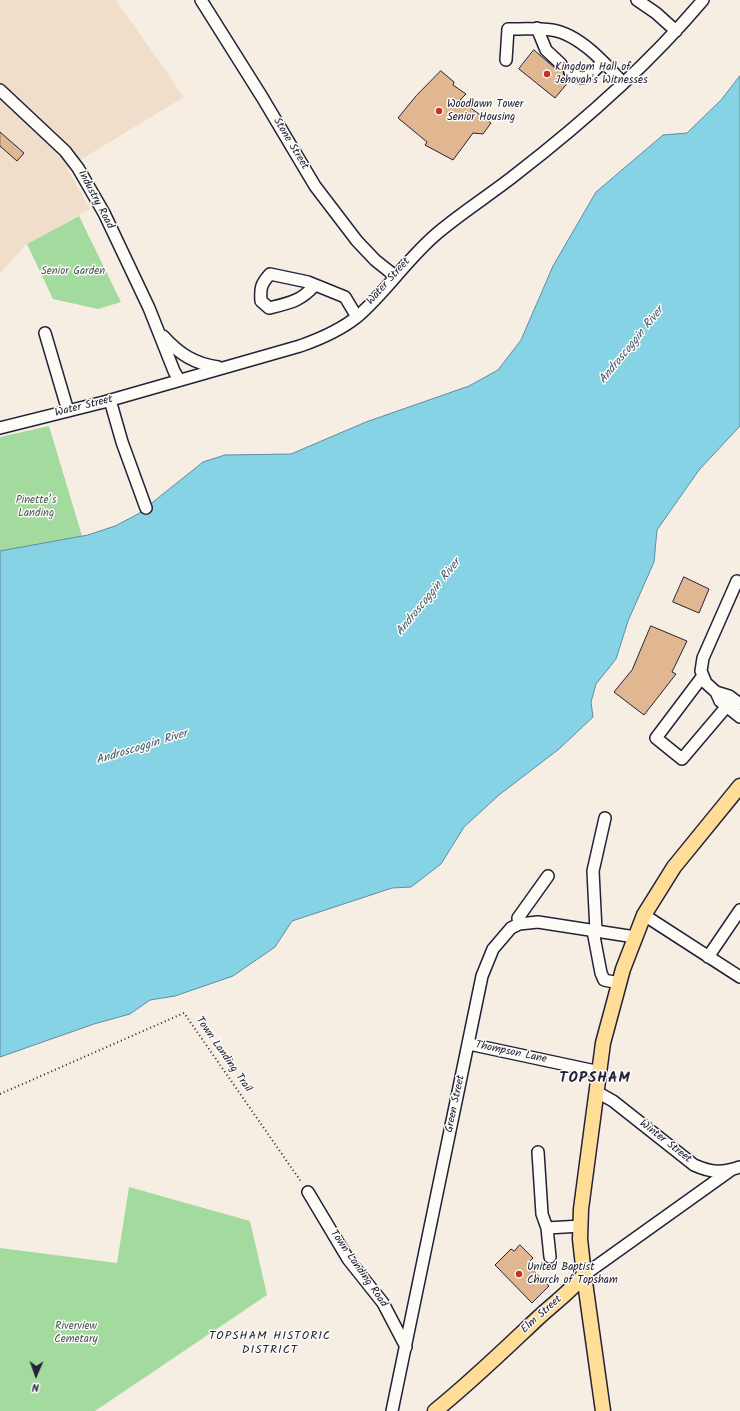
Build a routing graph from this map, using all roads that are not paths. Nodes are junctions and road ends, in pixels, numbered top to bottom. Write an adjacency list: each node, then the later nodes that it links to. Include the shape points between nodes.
1 (201, 0): 12 (street, Stone Street, via 315,186 357,241)
2 (703, 0): 5 (street, Water Street)
3 (644, 2): 5 (street)
4 (537, 28): 6 (street, via 508,29); 7 (street, via 564,34 583,45); 8 (street, via 546,50)
5 (676, 31): 10 (street, Water Street)
6 (506, 60)
7 (603, 62): 9 (street, via 583,78); 10 (street)
8 (561, 64)
9 (570, 72)
10 (623, 83): 12 (street, Water Street, via 515,176 423,244)
11 (0, 90): 15 (street, Industry Road, via 65,151 78,168 104,213)
12 (395, 276): 14 (street, Water Street)
13 (315, 284): 13 (street, via 270,274 263,282 260,291 261,301 269,308 289,303 307,294); 14 (street, via 345,297)
14 (357, 317): 17 (street, Water Street, via 320,339)
15 (159, 332): 17 (street, Industry Road, via 183,355 200,364); 18 (street, Industry Road)
16 (45, 333): 20 (street)
17 (223, 367): 18 (street, Water Street)
18 (180, 380): 19 (street, Water Street)
19 (110, 400): 20 (street, Water Street); 22 (street)
20 (68, 411): 21 (street, Water Street)
21 (0, 428)
22 (146, 508)
23 (740, 583): 24 (street, via 737,582 703,658)
24 (702, 677): 25 (street); 27 (street, via 656,738 682,759)
25 (716, 692): 26 (street, via 729,696); 27 (street)
26 (740, 704)
27 (726, 706): 28 (street)
28 (740, 717)
29 (739, 791): 33 (main road, via 674,867)
30 (605, 818): 35 (street, via 593,871)
31 (548, 876): 34 (street, via 518,918)
32 (740, 910): 37 (street)
33 (644, 915): 36 (main road); 37 (street)
34 (519, 924): 35 (street, via 538,922); 40 (street, Green Street, via 511,928 493,949 482,976)
35 (595, 931): 36 (street); 39 (street, via 604,980)
36 (635, 937): 39 (main road)
37 (708, 957): 38 (street)
38 (740, 977)
39 (619, 983): 41 (main road, via 603,1043)
40 (469, 1044): 41 (street, Thompson Lane); 50 (street, Green Street)
41 (600, 1072): 42 (main road)
42 (598, 1092): 44 (street, Winter Street, via 694,1165 718,1172); 46 (main road)
43 (538, 1152): 47 (street, via 542,1214)
44 (735, 1169): 49 (street, Elm Street)
45 (308, 1192): 50 (street, Town Landing Road, via 348,1259 383,1303)
46 (581, 1226): 47 (street); 49 (main road)
47 (547, 1228): 48 (street)
48 (550, 1257)
49 (584, 1275): 52 (main road, Elm Street, via 573,1288); 53 (main road)
50 (406, 1347): 51 (street, Green Street)
51 (392, 1411)
52 (435, 1411)
53 (604, 1411)

